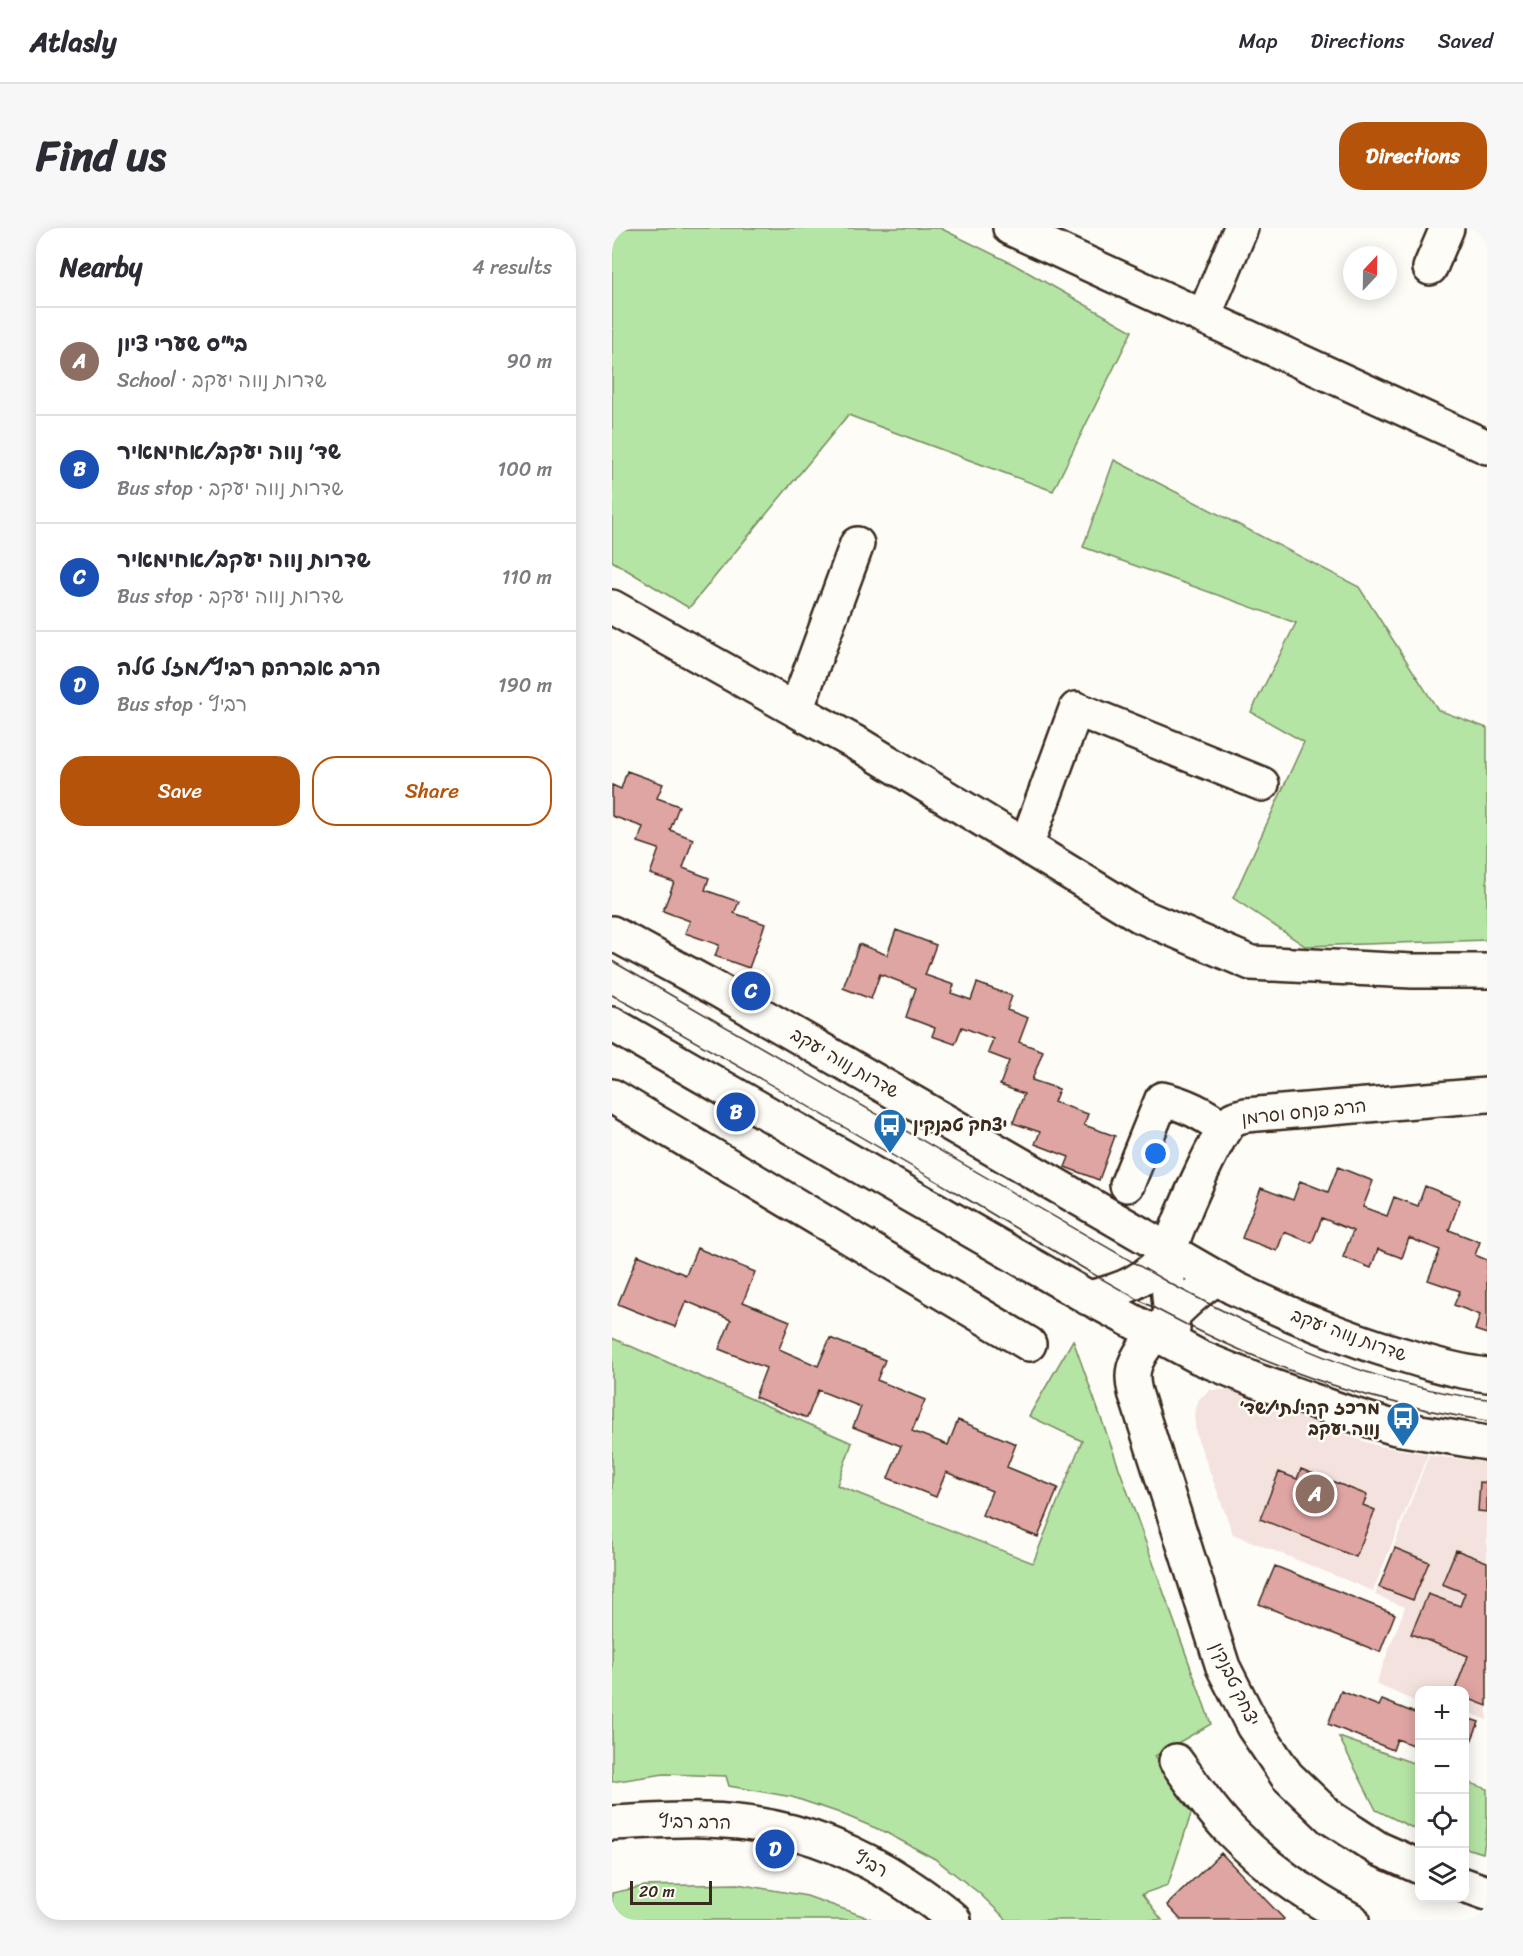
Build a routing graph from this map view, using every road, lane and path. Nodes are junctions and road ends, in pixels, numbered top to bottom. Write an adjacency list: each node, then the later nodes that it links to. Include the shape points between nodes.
1 (1010, 228): 5 (street)
2 (1241, 228): 5 (street)
3 (1447, 228): 4 (street)
4 (1430, 268)
5 (1204, 316): 6 (street)
6 (1487, 447)
7 (857, 543): 9 (street)
8 (612, 607): 9 (street)
9 (796, 710): 11 (street)
10 (1262, 784): 11 (street, via 1076,709)
11 (1026, 846): 13 (street, via 1139,915 1251,963)
12 (612, 933): 19 (street, שדרות נווה יעקב, via 718,990)
13 (1487, 971)
14 (612, 1024): 21 (street)
15 (1487, 1095): 17 (street, הרב פנחס וסרמן, via 1246,1115 1234,1118)
16 (612, 1096): 23 (street)
17 (1224, 1129): 18 (street, via 1207,1116 1162,1099); 19 (street, הרב פנחס וסרמן)
18 (1127, 1185)
19 (1155, 1253): 20 (street, שדרות נווה יעקב); 21 (street, via 1130,1285); 22 (street, הרב פנחס וסרמן)
20 (1217, 1278): 22 (street, via 1192,1296); 24 (street, שדרות נווה יעקב, via 1344,1337 1439,1366)
21 (1088, 1298): 22 (street)
22 (1168, 1332): 25 (street, via 1260,1382 1350,1414 1396,1428); 29 (street, יצחק טבנקין, via 1149,1431 1223,1667 1252,1726 1287,1776 1331,1818 1378,1848)
23 (1029, 1344)
24 (1487, 1375)
25 (1487, 1443)
26 (1176, 1761): 33 (street, via 1228,1829 1311,1898)
27 (612, 1823): 28 (street, הרב רביץ, via 704,1820)
28 (778, 1828): 32 (street, רביץ, via 853,1853 903,1882)
29 (1415, 1865)
30 (1469, 1887): 31 (street)
31 (1487, 1893)
32 (954, 1920)
33 (1352, 1920)

